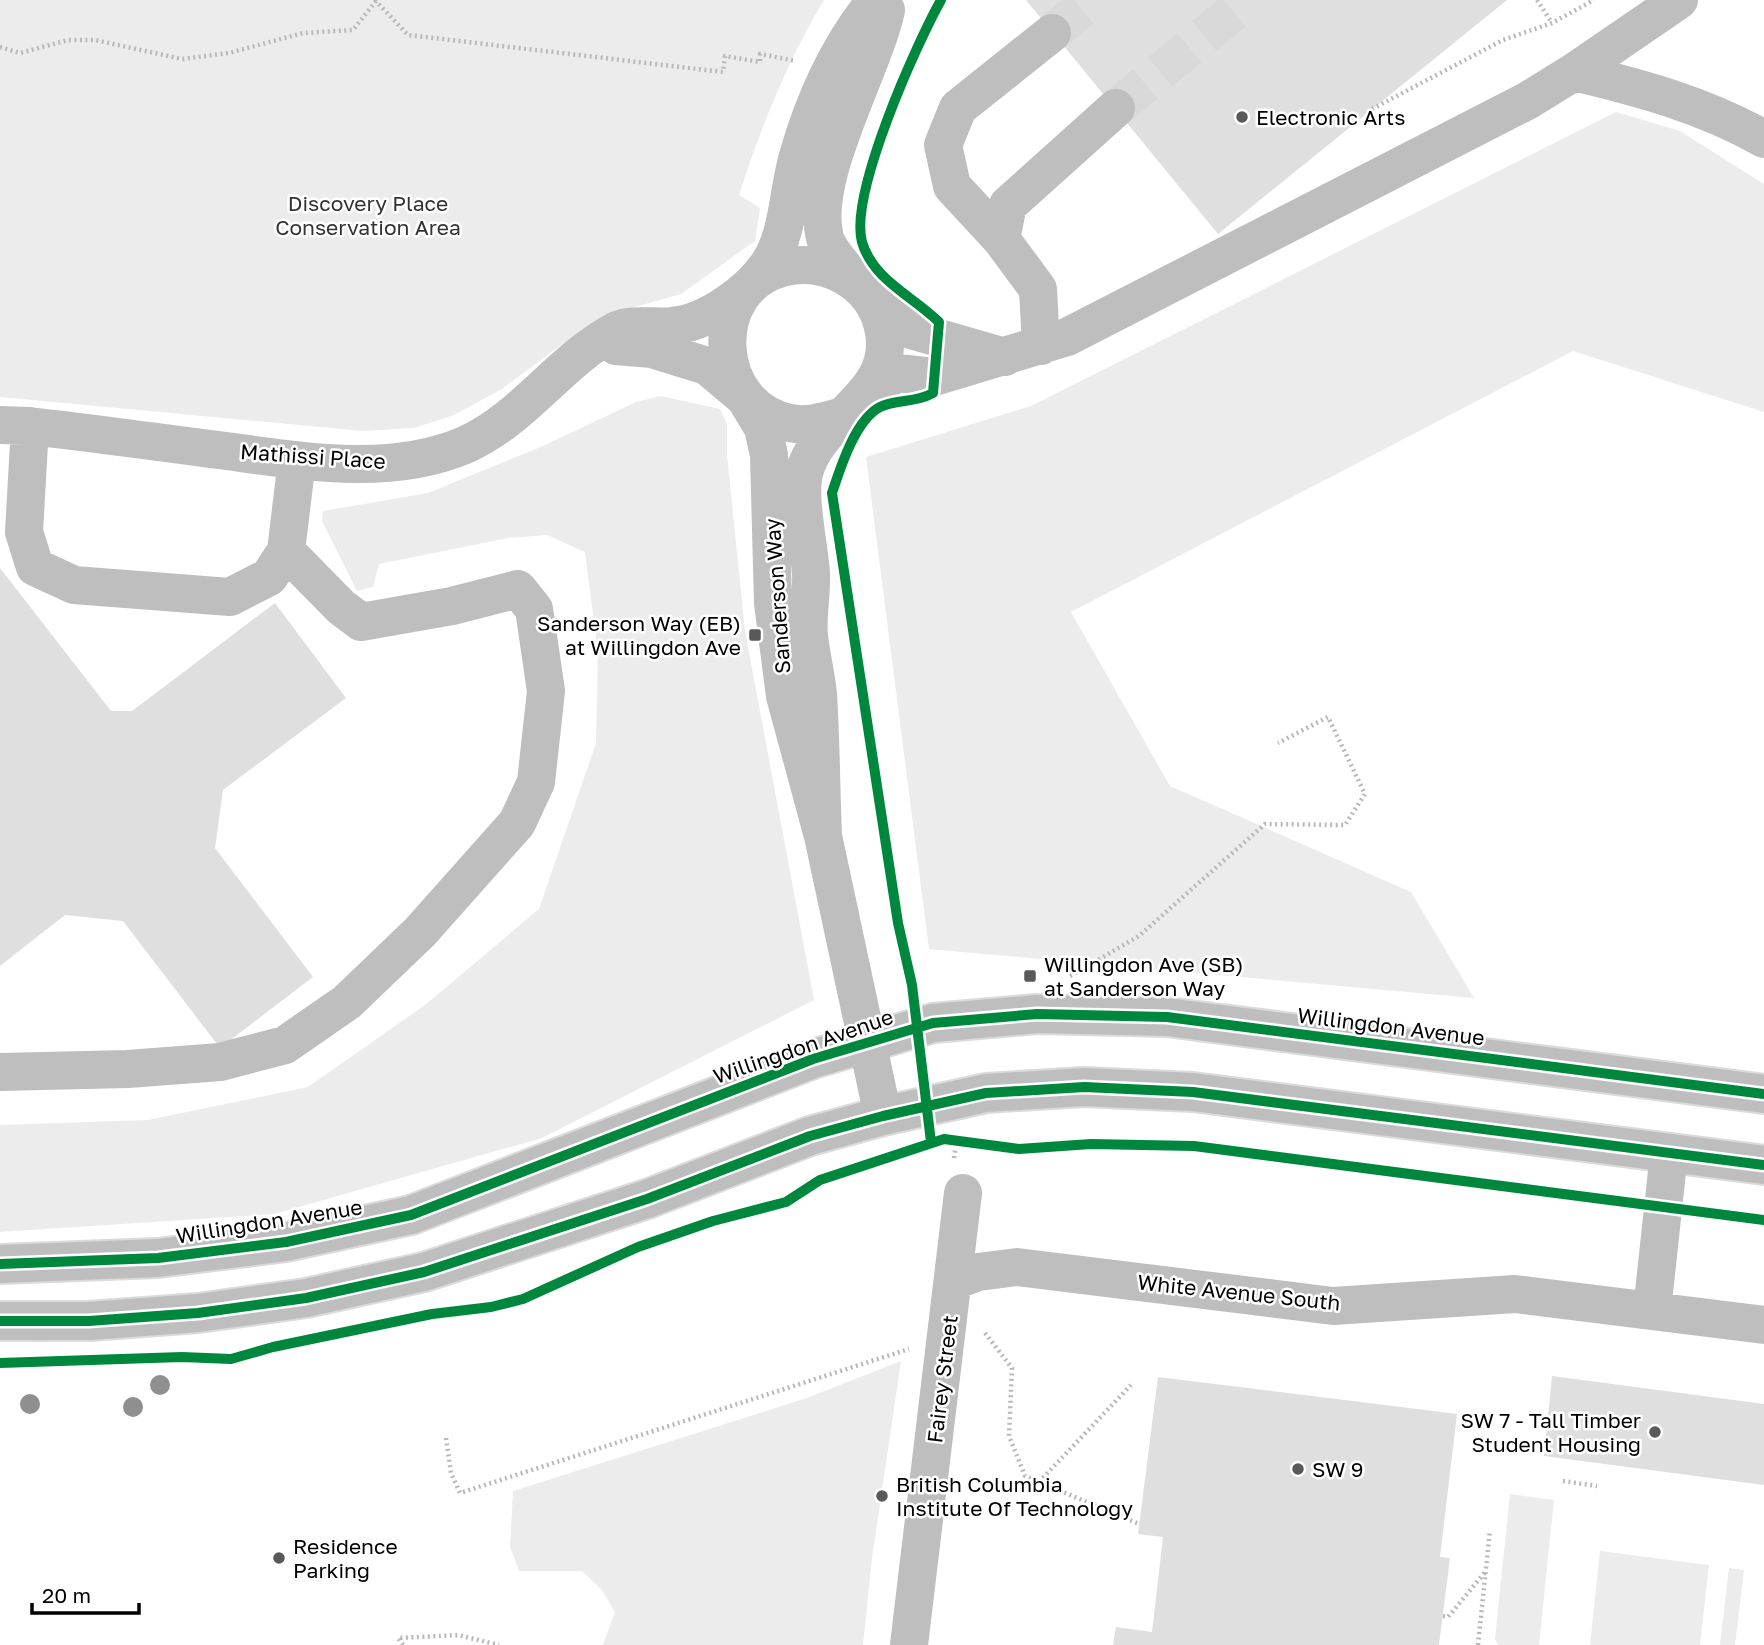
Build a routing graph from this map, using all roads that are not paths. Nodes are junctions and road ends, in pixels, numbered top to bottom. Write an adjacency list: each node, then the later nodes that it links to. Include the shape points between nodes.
1 (876, 0): 9 (street, via 855,26 825,82 797,156 772,258)
2 (888, 0): 10 (street, via 824,197 825,239)
3 (1679, 0): 5 (street)
4 (1052, 33): 8 (street, via 958,108 943,145 952,186)
5 (1574, 72): 7 (street, via 1650,90 1729,119); 12 (street, via 1527,101 1067,337)
6 (1116, 108): 8 (street, via 1008,205)
7 (1764, 139)
8 (1001, 239): 12 (street, via 1038,289)
9 (756, 281): 10 (street, via 779,269 806,264 832,269); 11 (street, Mathissi Place, via 713,312 675,326 621,328); 13 (street, via 738,300 728,324 725,350 731,376)
10 (865, 293): 12 (street, via 911,330); 14 (street, via 884,328 884,355)
11 (590, 346): 13 (street, via 634,345 707,366); 16 (street, Mathissi Place, via 503,425 463,446 413,460 372,464)
12 (1024, 352): 14 (street, via 934,377 898,373)
13 (745, 398): 14 (street, via 766,414 790,423 816,424); 18 (street, Sanderson Way, via 763,428 769,455 773,603 785,695)
14 (858, 402): 18 (street, Sanderson Way, via 822,436 804,472 801,495 811,578 809,635 817,691)
15 (15, 425): 16 (street, Mathissi Place); 17 (street, via 24,532 35,567 74,585 230,597 269,577)
16 (297, 460): 17 (street)
17 (286, 551): 20 (street, via 361,622 518,589 534,609 546,691 536,782 517,823 407,945 347,1002 285,1045 220,1062)
18 (823, 836): 19 (street, Sanderson Way)
19 (867, 1042): 21 (street, Willingdon Avenue, via 933,1023 1037,1014 1167,1017); 22 (street, Sanderson Way); 26 (street, Willingdon Avenue, via 411,1215 286,1242 158,1258)
20 (0, 1072)
21 (1764, 1094)
22 (883, 1116): 23 (street, via 986,1093 1097,1087 1193,1092); 29 (street, via 810,1136 647,1199 424,1272 306,1298 198,1313 89,1321)
23 (1670, 1153): 24 (street); 28 (street)
24 (1764, 1165)
25 (963, 1193): 27 (street, Fairey Street)
26 (0, 1264)
27 (954, 1281): 28 (street, White Avenue South, via 978,1272 1017,1267 1334,1306 1515,1294); 31 (street, Fairey Street)
28 (1652, 1311): 30 (street, White Avenue South)
29 (0, 1321)
30 (1764, 1325)
31 (909, 1645)

